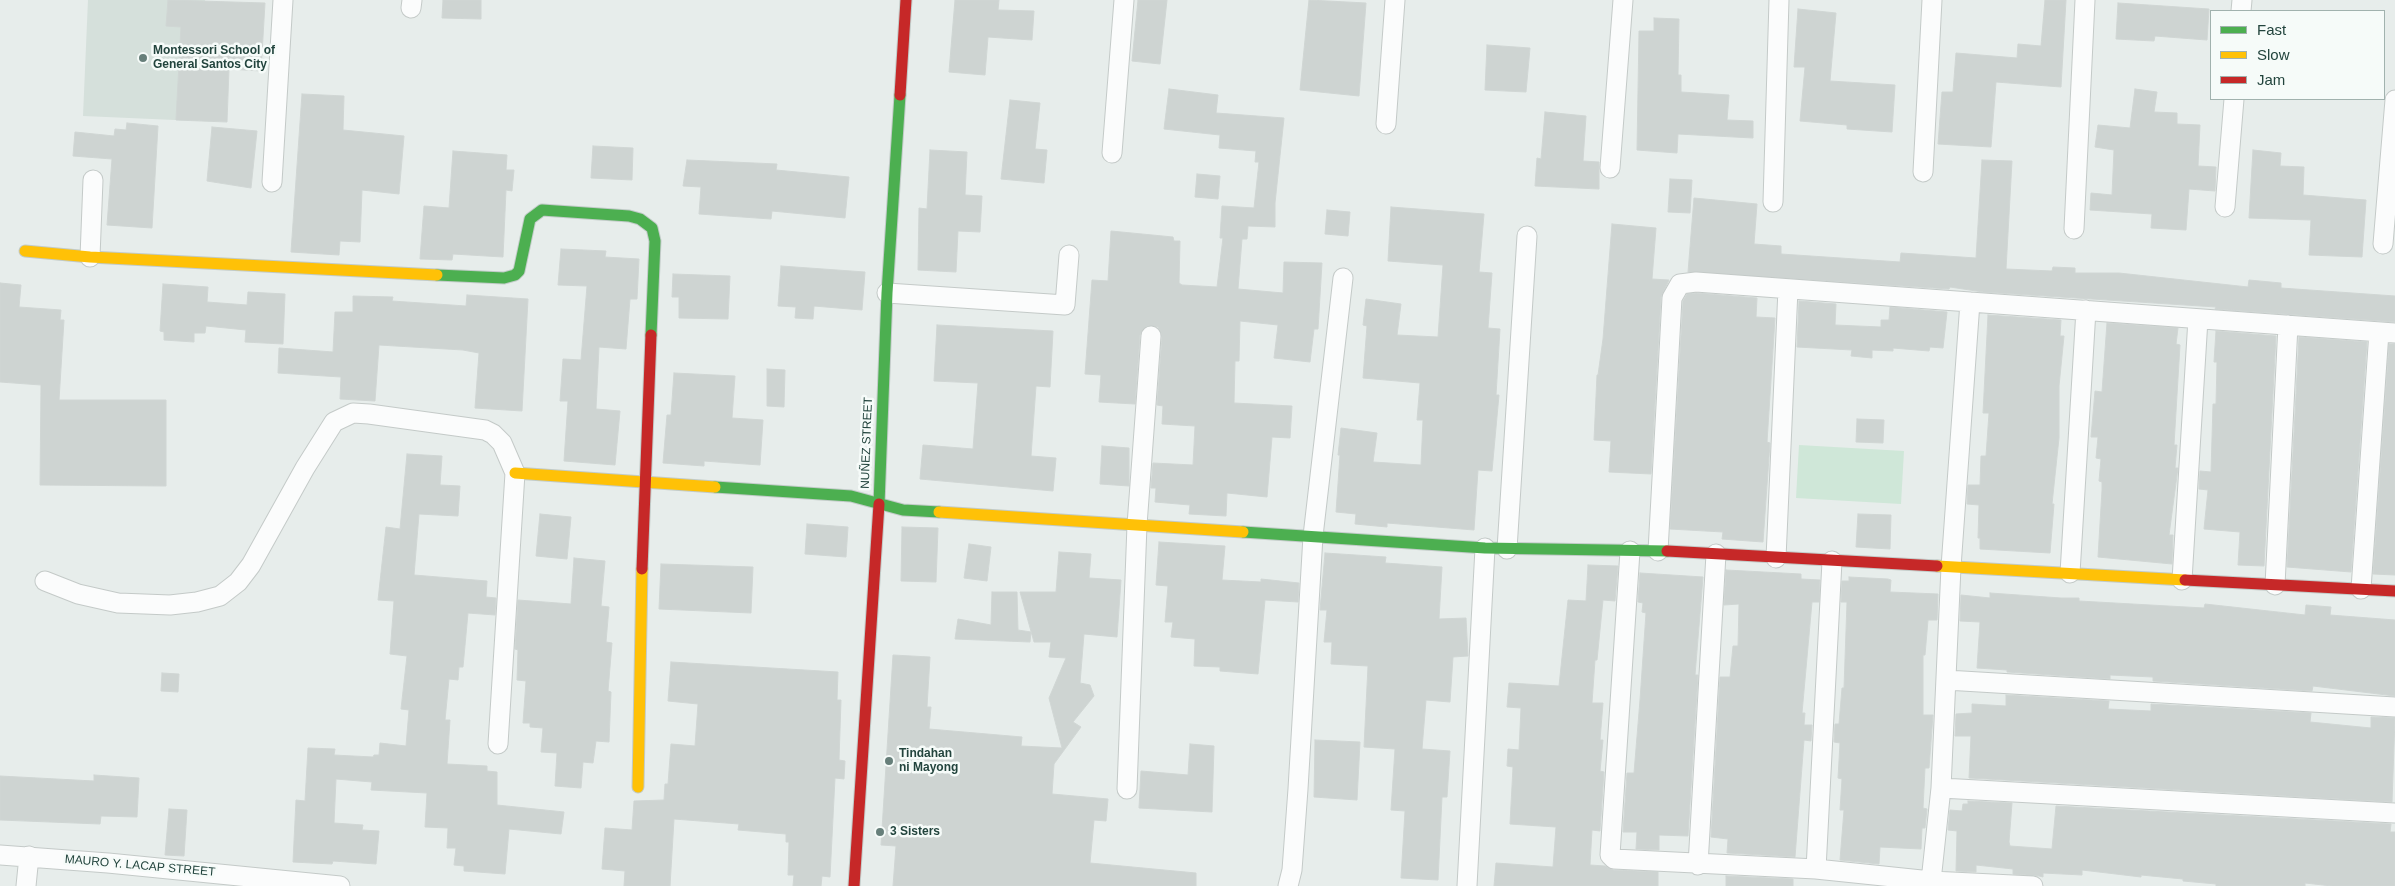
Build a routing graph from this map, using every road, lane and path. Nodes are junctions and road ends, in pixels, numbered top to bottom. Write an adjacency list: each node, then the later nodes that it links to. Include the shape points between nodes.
1 (283, 0): 16 (street)
2 (906, 0): 27 (street, NUÑEZ STREET)
3 (1124, 0): 12 (street)
4 (1395, 0): 11 (street)
5 (1623, 0): 13 (street)
6 (1780, 0): 17 (street)
7 (1932, 0): 14 (street)
8 (2085, 0): 19 (street)
9 (2234, 100): 18 (street)
10 (2395, 100): 21 (street)
11 (1386, 124)
12 (1112, 152)
13 (1610, 168)
14 (1923, 172)
15 (93, 180): 24 (street)
16 (272, 182)
17 (1773, 202)
18 (2225, 207)
19 (2074, 229)
20 (1527, 236): 40 (street)
21 (2383, 244)
22 (25, 251): 24 (street)
23 (1069, 255): 27 (street, via 1065,305)
24 (90, 257): 35 (street, via 504,278 519,271 530,219 542,210 640,219 652,228 655,241)
25 (1343, 278): 38 (street)
26 (1788, 289): 28 (street); 42 (street, via 1696,282 1680,284 1676,289 1672,298); 44 (street)
27 (887, 293): 36 (street, NUÑEZ STREET)
28 (1970, 302): 29 (street); 46 (street)
29 (2086, 310): 30 (street); 47 (street)
30 (2198, 319): 31 (street); 48 (street)
31 (2288, 325): 32 (street); 50 (street)
32 (2387, 332): 51 (street)
33 (1151, 336): 37 (street)
34 (515, 473): 35 (street); 49 (street, via 502,443 485,430 353,413 334,422 250,564 238,582 220,596 170,605 118,603 78,594); 55 (street)
35 (644, 481): 36 (street, via 851,496); 56 (street)
36 (879, 503): 37 (street, via 904,510); 67 (street, NUÑEZ STREET)
37 (1137, 525): 38 (street); 58 (street)
38 (1313, 536): 39 (street); 68 (street, via 1298,789)
39 (1485, 548): 40 (street); 69 (street)
40 (1507, 549): 41 (street)
41 (1630, 551): 42 (street); 62 (street, via 1610,854 1617,860)
42 (1658, 551): 43 (street)
43 (1716, 554): 44 (street); 62 (street)
44 (1776, 558): 45 (street)
45 (1832, 561): 46 (street); 63 (street)
46 (1951, 567): 47 (street); 53 (street)
47 (2070, 573): 48 (street)
48 (2182, 580): 50 (street)
49 (45, 581)
50 (2275, 585): 51 (street)
51 (2361, 589): 52 (street)
52 (2395, 591)
53 (1946, 680): 54 (street); 57 (street)
54 (2395, 707)
55 (498, 744)
56 (638, 786)
57 (1941, 788): 59 (street); 64 (street)
58 (1128, 790)
59 (2395, 813)
60 (0, 855): 61 (street, MAURO Y. LACAP STREET)
61 (29, 856): 65 (street); 66 (street, MAURO Y. LACAP STREET)
62 (1698, 865): 63 (street)
63 (1816, 868): 64 (street)
64 (1931, 881): 70 (street)
65 (26, 886)
66 (340, 886)
67 (854, 886)
68 (1288, 886)
69 (1467, 886)
70 (2033, 886)

